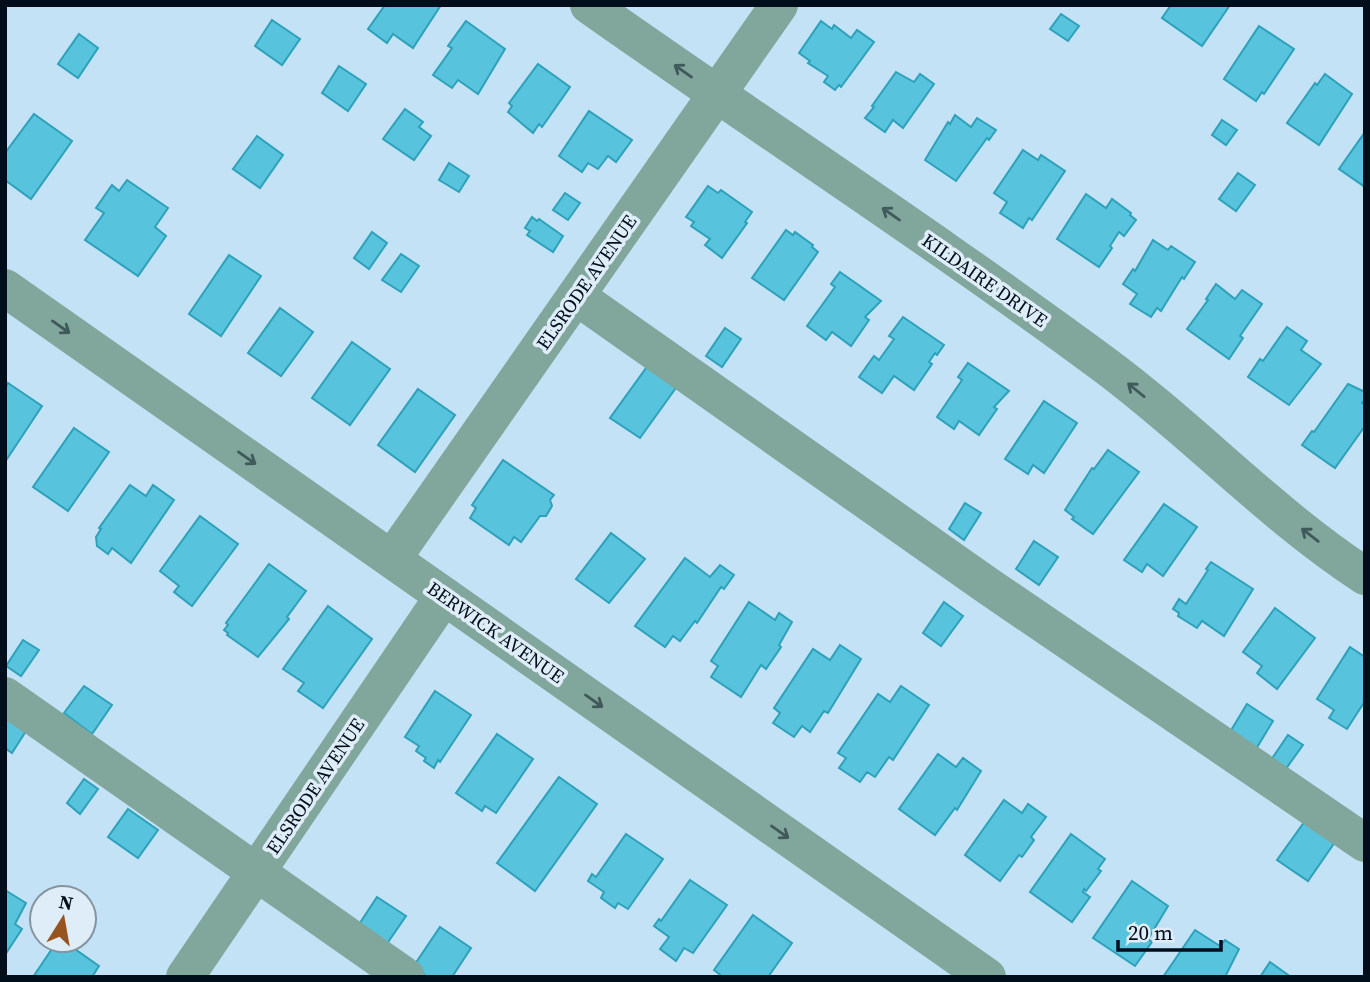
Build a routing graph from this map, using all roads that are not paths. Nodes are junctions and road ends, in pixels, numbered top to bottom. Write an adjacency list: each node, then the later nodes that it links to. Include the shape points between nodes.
1 (589, 5): 3 (street, KILDAIRE DRIVE, one-way to 1)
2 (779, 5): 3 (street, ELSRODE AVENUE)
3 (717, 95): 5 (street, ELSRODE AVENUE); 7 (street, KILDAIRE DRIVE, one-way to 3, via 1103,363)
4 (5, 288): 6 (street, BERWICK AVENUE, one-way to 6)
5 (576, 296): 6 (street, ELSRODE AVENUE); 10 (street, via 988,586)
6 (392, 559): 8 (street, BERWICK AVENUE)
7 (1365, 576)
8 (444, 596): 11 (street, ELSRODE AVENUE); 14 (street, BERWICK AVENUE, one-way to 14)
9 (5, 696): 11 (street)
10 (1365, 843)
11 (256, 872): 12 (street, ELSRODE AVENUE); 13 (street)
12 (185, 977)
13 (406, 977)
14 (987, 977)

